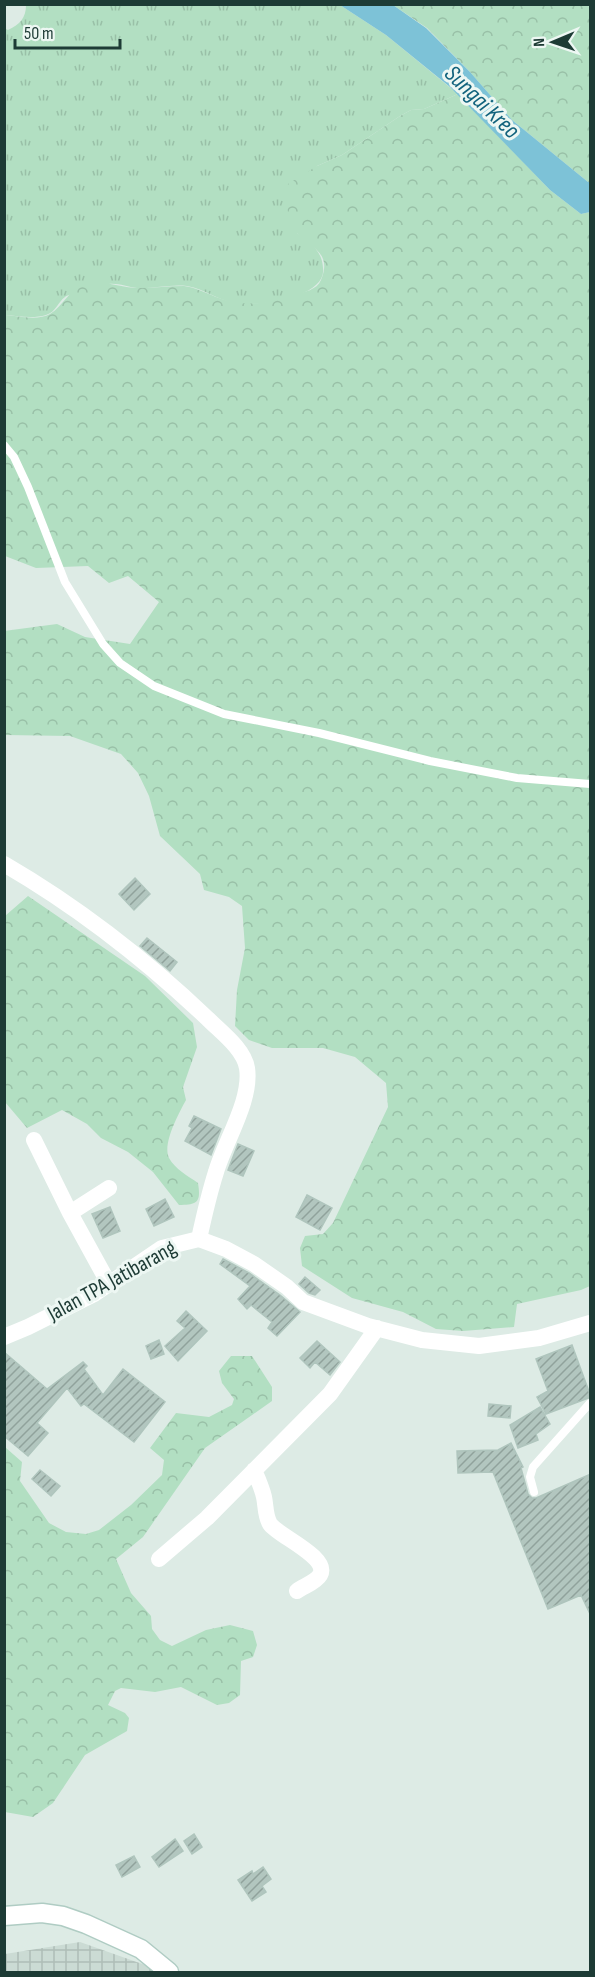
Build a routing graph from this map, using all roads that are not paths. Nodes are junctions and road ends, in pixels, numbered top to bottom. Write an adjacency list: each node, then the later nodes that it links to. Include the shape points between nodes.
1 (4, 445): 2 (lane, via 28,487 65,582 102,644 120,663 154,686 224,714 430,761 517,778)
2 (591, 784)
3 (4, 864): 7 (street, via 55,896 169,981 243,1056 247,1074 242,1105 216,1172)
4 (34, 1140): 6 (street)
5 (109, 1188): 6 (street)
6 (70, 1213): 8 (street)
7 (199, 1239): 8 (street, Jalan TPA Jatibarang, via 162,1248); 10 (street, Jalan TPA Jatibarang, via 254,1264 303,1302)
8 (109, 1284): 11 (street, Jalan TPA Jatibarang)
9 (591, 1323): 10 (street, Jalan TPA Jatibarang, via 539,1338 480,1346 422,1340)
10 (377, 1328): 13 (street, via 330,1394)
11 (4, 1337)
12 (591, 1403): 14 (lane, via 533,1467 530,1477)
13 (254, 1470): 15 (street, via 207,1518); 16 (street, via 271,1525 309,1552 321,1567 318,1577)
14 (534, 1492)
15 (159, 1558)
16 (297, 1590)
17 (4, 1916): 18 (main road, via 63,1916 141,1949)
18 (169, 1972)

